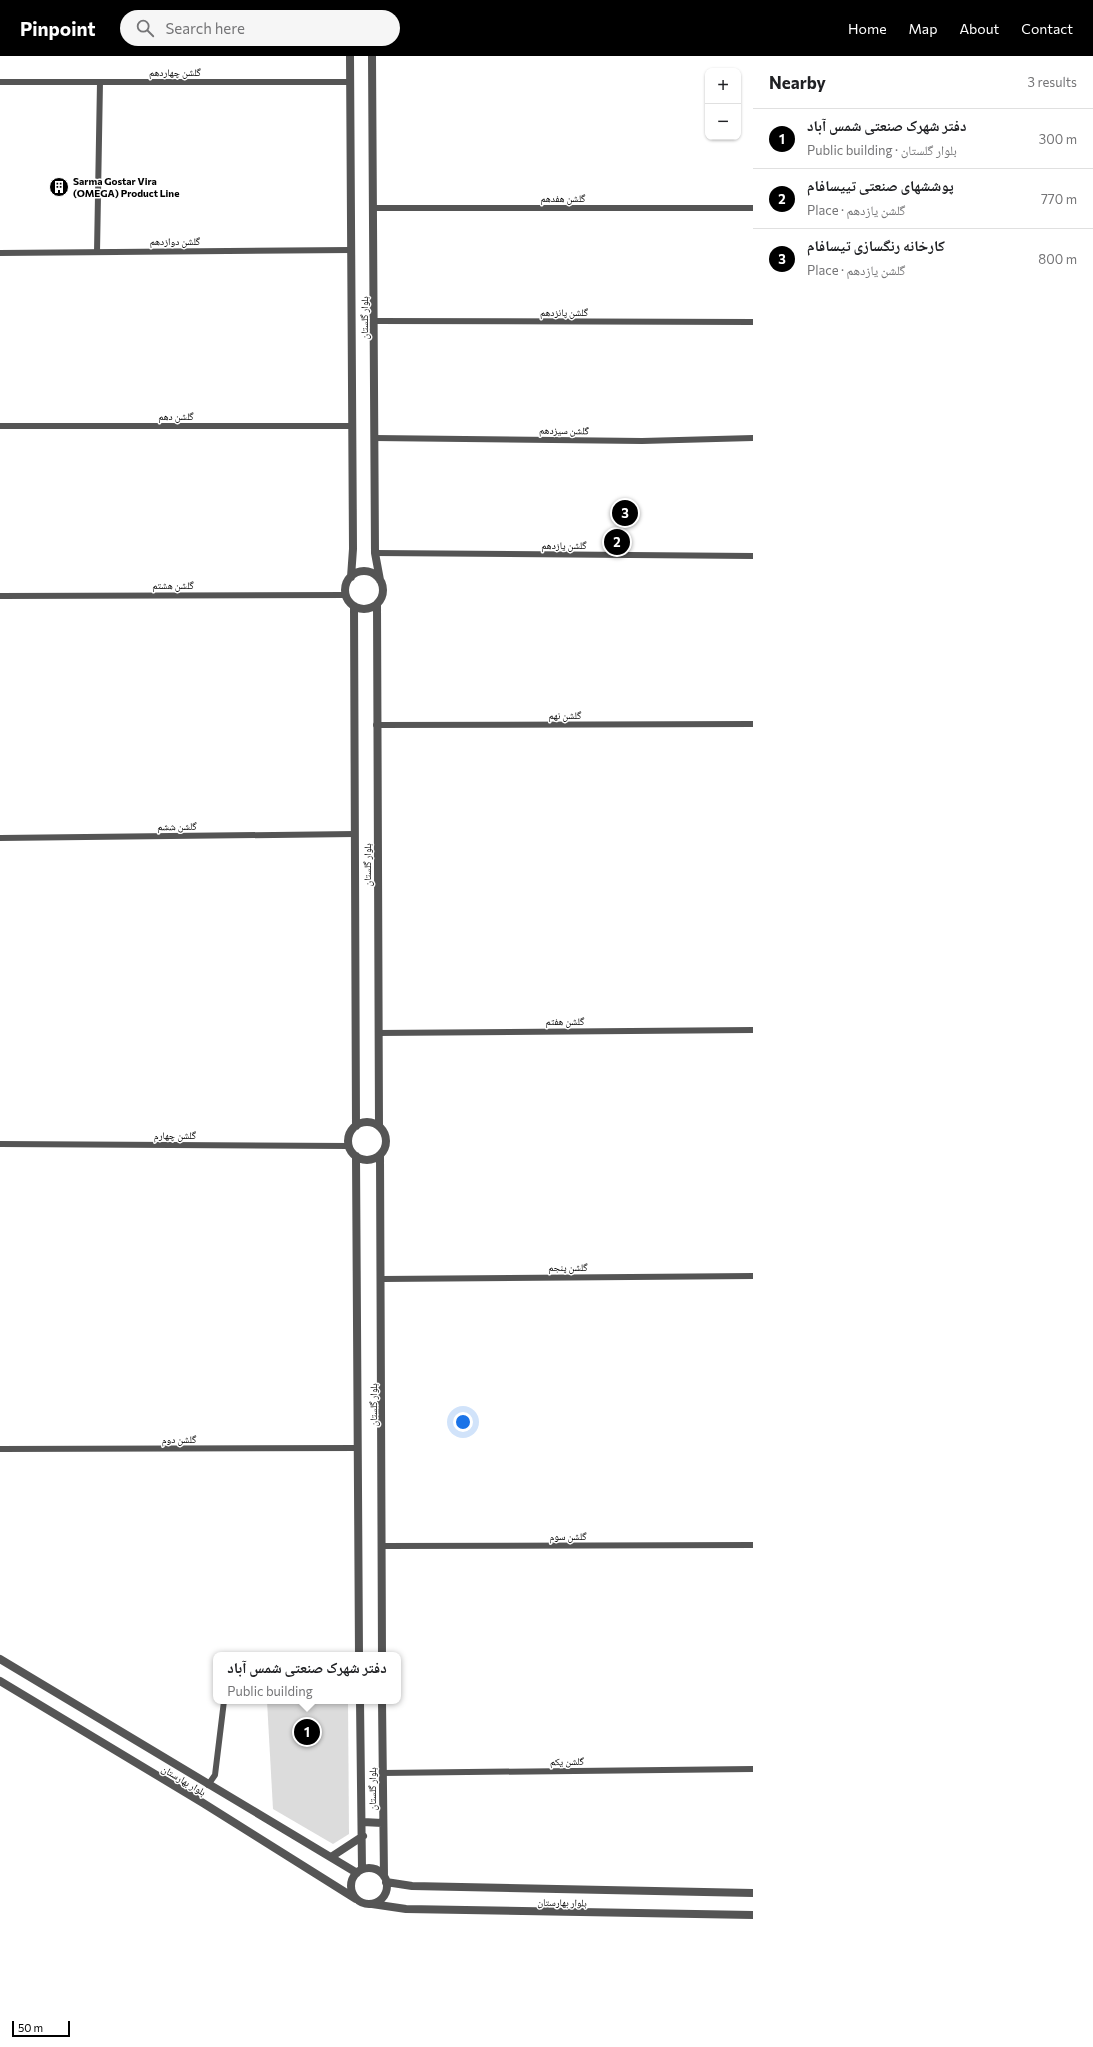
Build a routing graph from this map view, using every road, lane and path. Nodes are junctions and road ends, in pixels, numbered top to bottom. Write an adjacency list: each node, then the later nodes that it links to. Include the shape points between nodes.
1 (350, 56): 5 (street, بلوار گلستان)
2 (372, 56): 6 (street, بلوار گلستان)
3 (0, 82): 4 (street, گلشن چهاردهم)
4 (100, 82): 5 (street, گلشن چهاردهم); 9 (street)
5 (350, 82): 8 (street, بلوار گلستان)
6 (374, 208): 7 (street, گلشن هفدهم); 11 (street, بلوار گلستان)
7 (753, 208)
8 (351, 250): 9 (street, گلشن دوازدهم); 14 (street, بلوار گلستان)
9 (97, 252): 10 (street, گلشن دوازدهم)
10 (0, 253)
11 (374, 321): 12 (street, گلشن پانزدهم); 15 (street, بلوار گلستان)
12 (753, 322)
13 (0, 426): 14 (street, گلشن دهم)
14 (352, 426): 19 (street, بلوار گلستان, via 353,549)
15 (374, 438): 16 (street, گلشن سیزدهم, via 642,441); 17 (street, بلوار گلستان)
16 (753, 438)
17 (375, 553): 18 (street, گلشن یازدهم); 20 (street, بلوار گلستان)
18 (753, 556)
19 (350, 577): 20 (street, via 358,572 368,572); 21 (street, via 346,585)
20 (380, 580): 23 (street, via 383,592)
21 (346, 595): 22 (street, گلشن هشتم); 24 (street)
22 (0, 596)
23 (377, 604): 24 (street, via 368,609); 26 (street, بلوار گلستان)
24 (354, 606): 27 (street, بلوار گلستان)
25 (753, 724): 26 (street, گلشن نهم)
26 (376, 725): 30 (street, بلوار گلستان)
27 (355, 834): 28 (street, گلشن ششم); 31 (street, بلوار گلستان)
28 (0, 838)
29 (753, 1030): 30 (street, گلشن هفتم)
30 (378, 1033): 32 (street, بلوار گلستان)
31 (356, 1126): 32 (street, via 367,1122); 34 (street, via 350,1135)
32 (379, 1126): 35 (street, via 386,1144)
33 (0, 1144): 34 (street, گلشن چهارم)
34 (349, 1146): 36 (street)
35 (380, 1155): 36 (street, via 366,1160); 38 (street, بلوار گلستان)
36 (356, 1156): 39 (street, بلوار گلستان)
37 (753, 1276): 38 (street, گلشن پنجم)
38 (382, 1279): 42 (street, بلوار گلستان)
39 (358, 1448): 40 (street, گلشن دوم); 43 (street, بلوار گلستان)
40 (0, 1449)
41 (753, 1545): 42 (street, گلشن سوم)
42 (383, 1546): 44 (street, بلوار گلستان)
43 (359, 1652)
44 (382, 1652)
45 (0, 1659): 52 (street, بلوار بهارستان)
46 (0, 1680): 60 (street, بلوار بهارستان)
47 (224, 1704): 52 (street, via 215,1775)
48 (360, 1704): 53 (street, بلوار گلستان)
49 (382, 1704): 51 (street, بلوار گلستان)
50 (753, 1769): 51 (street, گلشن یکم)
51 (382, 1773): 54 (street, بلوار گلستان)
52 (208, 1785): 56 (street, بلوار بهارستان)
53 (363, 1822): 54 (street); 55 (street, بلوار گلستان)
54 (382, 1823): 58 (street, بلوار گلستان)
55 (362, 1836): 56 (street); 57 (street, بلوار گلستان)
56 (331, 1858): 57 (street, بلوار بهارستان)
57 (360, 1871): 58 (street, via 374,1869); 60 (street, via 351,1883)
58 (385, 1879): 59 (street, بلوار بهارستان, via 412,1886); 61 (street, via 385,1894)
59 (753, 1893)
60 (356, 1899): 61 (street)
61 (372, 1904): 62 (street, بلوار بهارستان, via 406,1909)
62 (753, 1915)

